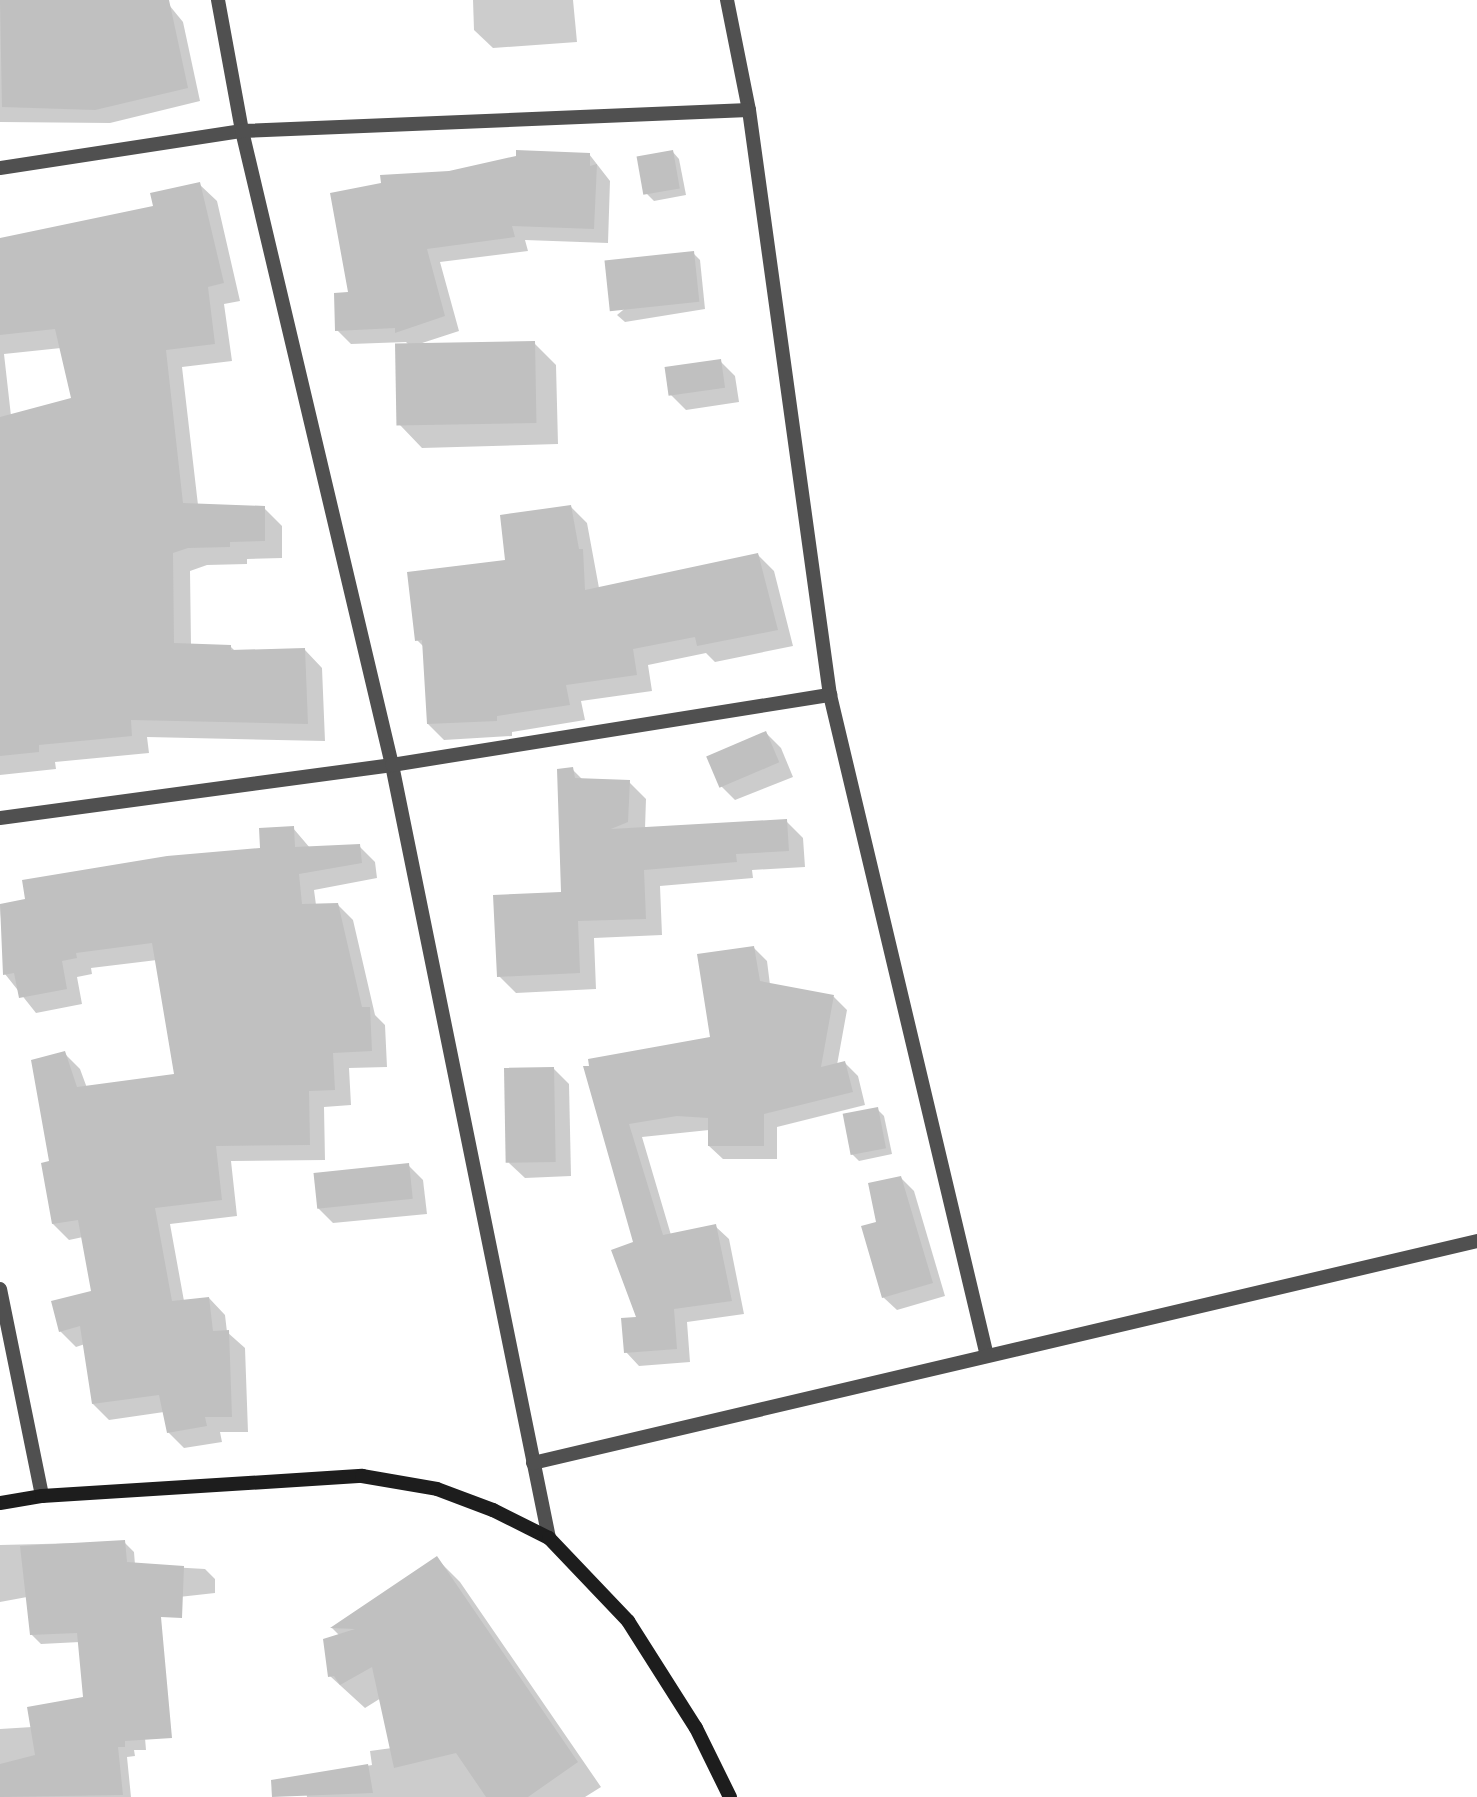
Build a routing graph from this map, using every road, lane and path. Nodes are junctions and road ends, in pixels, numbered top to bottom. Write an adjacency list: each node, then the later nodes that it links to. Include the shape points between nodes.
1 (218, 0): 4 (street)
2 (727, 0): 3 (street)
3 (750, 110): 4 (street); 6 (street)
4 (242, 131): 5 (street); 7 (street)
5 (0, 168)
6 (830, 695): 7 (street); 11 (street)
7 (392, 765): 8 (street); 12 (street)
8 (0, 818)
9 (1477, 1241): 11 (street)
10 (0, 1289): 13 (street)
11 (988, 1356): 12 (street)
12 (533, 1463): 15 (street)
13 (42, 1496): 14 (street); 15 (street, via 362,1476 437,1489)
14 (0, 1503)
15 (549, 1538): 16 (street, via 628,1621 696,1728)
16 (730, 1797)

